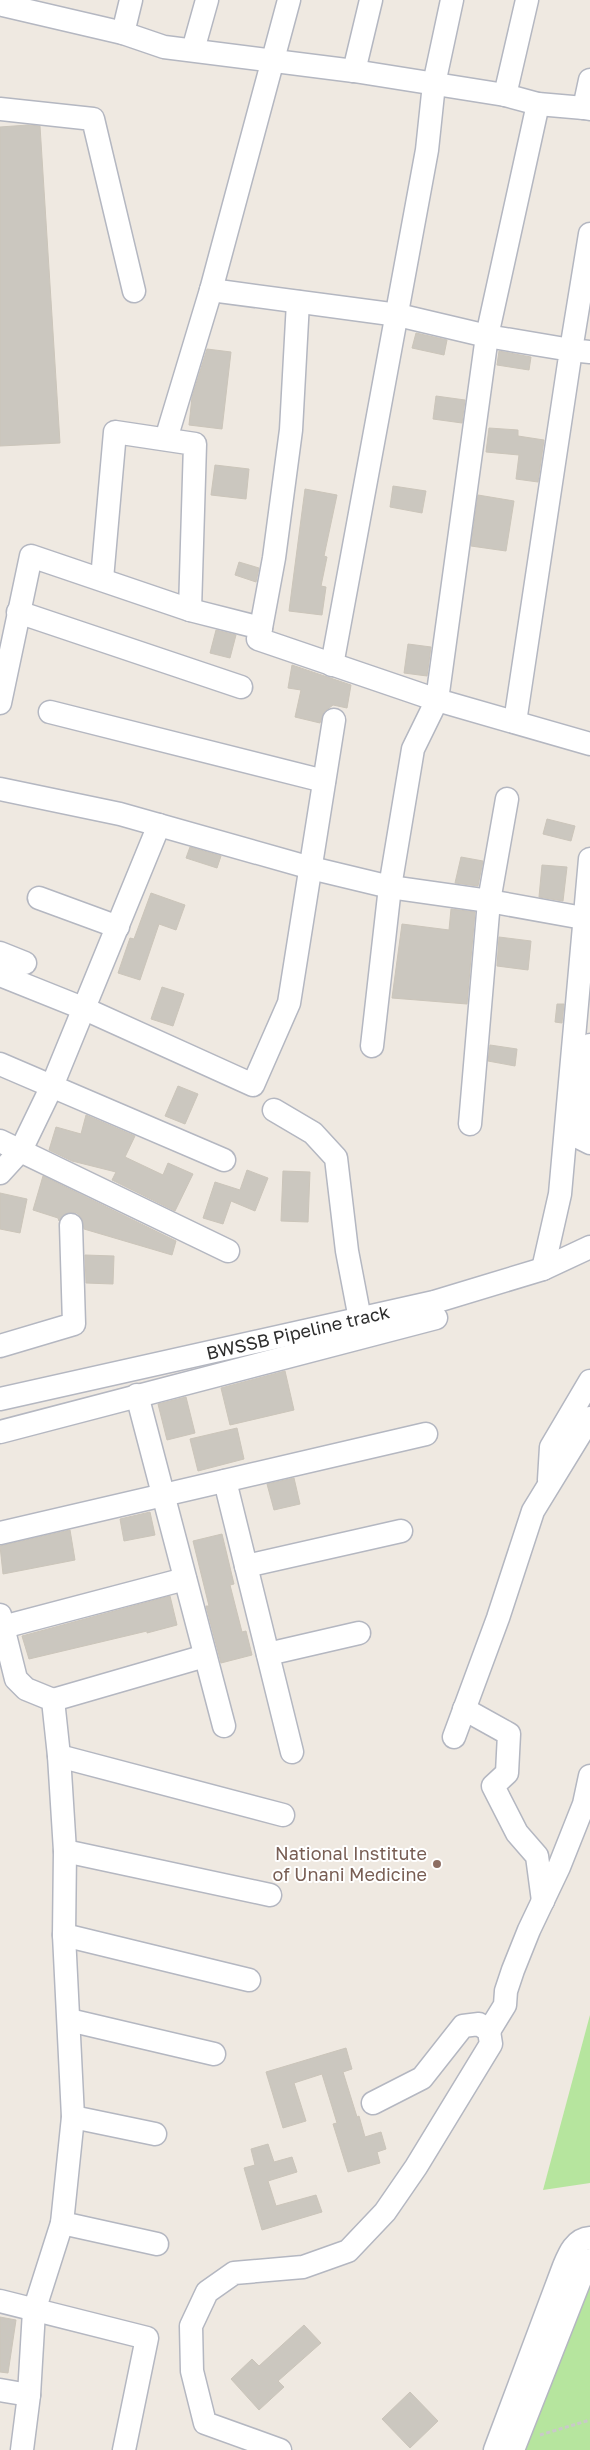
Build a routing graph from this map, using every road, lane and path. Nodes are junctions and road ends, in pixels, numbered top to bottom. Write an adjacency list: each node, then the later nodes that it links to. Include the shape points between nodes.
1 (131, 0): 9 (street)
2 (207, 0): 10 (street)
3 (289, 0): 11 (street)
4 (371, 0): 12 (street)
5 (452, 0): 14 (street)
6 (527, 0): 15 (street)
7 (3, 5): 8 (street)
8 (45, 7): 9 (street)
9 (123, 33): 10 (street, via 164,46)
10 (193, 50): 11 (street)
11 (273, 61): 12 (street); 20 (street)
12 (354, 71): 14 (street)
13 (590, 80): 17 (street)
14 (434, 84): 15 (street); 23 (street, via 427,150)
15 (505, 95): 16 (street)
16 (538, 104): 17 (street); 24 (street)
17 (587, 108)
18 (0, 109): 21 (street, via 93,119)
19 (590, 234): 25 (street)
20 (210, 290): 22 (street); 26 (street)
21 (134, 291)
22 (298, 302): 23 (street); 30 (street, via 291,430)
23 (398, 315): 24 (street); 31 (street)
24 (488, 336): 25 (street); 33 (street)
25 (580, 351): 37 (street)
26 (166, 440): 27 (street, via 115,432); 28 (street, via 195,444)
27 (102, 579): 28 (street); 29 (street, via 31,556)
28 (190, 610): 30 (street)
29 (18, 612): 32 (street); 34 (street)
30 (261, 628): 31 (street, via 258,639)
31 (332, 665): 33 (street)
32 (241, 687)
33 (437, 700): 37 (street); 45 (street, via 414,749)
34 (0, 703)
35 (50, 712): 39 (street)
36 (334, 720): 39 (street)
37 (515, 722): 38 (street)
38 (590, 744)
39 (324, 780): 43 (street)
40 (0, 789): 42 (street, via 120,814)
41 (507, 799): 47 (street)
42 (159, 826): 43 (street); 49 (street)
43 (311, 868): 45 (street); 53 (street, via 289,1003 253,1085)
44 (589, 872): 48 (street)
45 (390, 887): 47 (street); 55 (street)
46 (39, 898): 49 (street)
47 (489, 901): 48 (street); 59 (street)
48 (583, 918): 68 (street, via 560,1194)
49 (118, 927): 53 (street)
50 (0, 953): 51 (street)
51 (25, 963)
52 (0, 975): 53 (street)
53 (85, 1009): 57 (street)
54 (590, 1045): 61 (street, via 580,1138)
55 (372, 1046)
56 (0, 1064): 57 (street)
57 (52, 1086): 62 (street); 63 (street)
58 (274, 1110): 70 (street, via 313,1133 336,1158 347,1251)
59 (470, 1124)
60 (0, 1141): 62 (street)
61 (590, 1143)
62 (21, 1150): 64 (street); 67 (street)
63 (224, 1160)
64 (0, 1173)
65 (71, 1225): 71 (street, via 74,1324)
66 (590, 1247): 68 (street, BWSSB Pipeline track)
67 (228, 1251)
68 (543, 1269): 70 (street, BWSSB Pipeline track, via 463,1294)
69 (436, 1318): 73 (street)
70 (360, 1319): 74 (street, BWSSB Pipeline track)
71 (0, 1346)
72 (590, 1381): 79 (street, via 551,1447)
73 (137, 1395): 76 (street); 80 (street)
74 (0, 1399)
75 (590, 1418): 79 (street)
76 (0, 1432)
77 (426, 1434): 78 (street)
78 (225, 1481): 80 (street); 83 (street)
79 (549, 1484): 90 (street, via 533,1511)
80 (164, 1496): 82 (street); 84 (street)
81 (401, 1531): 83 (street)
82 (0, 1534)
83 (246, 1566): 87 (street)
84 (186, 1579): 85 (street); 88 (street)
85 (2, 1621): 89 (street, via 16,1679 26,1689)
86 (359, 1633): 87 (street)
87 (268, 1654): 93 (street)
88 (205, 1656): 89 (street); 91 (street)
89 (53, 1700): 94 (street)
90 (464, 1709): 92 (street); 99 (street, via 509,1734 506,1773 493,1786 517,1833 537,1856)
91 (224, 1726)
92 (454, 1736)
93 (292, 1752)
94 (59, 1756): 96 (street); 97 (street)
95 (590, 1776): 99 (street, via 584,1804)
96 (283, 1815)
97 (64, 1851): 98 (street); 100 (street)
98 (270, 1895)
99 (543, 1901): 103 (street, via 513,1970 505,2005)
100 (64, 1935): 101 (street); 102 (street)
101 (249, 1980)
102 (69, 2020): 104 (street); 106 (street)
103 (489, 2031): 105 (street, via 479,2024 463,2026 422,2078); 120 (street, via 491,2044 487,2052 416,2167 385,2212 348,2251 303,2266 234,2274 207,2292 191,2326 192,2371 205,2423)
104 (214, 2054)
105 (373, 2103)
106 (73, 2117): 107 (street); 108 (street)
107 (155, 2134)
108 (62, 2223): 110 (street); 113 (street)
109 (590, 2238): 121 (street, via 584,2238 572,2249 564,2266)
110 (157, 2244)
111 (590, 2260): 117 (street)
112 (0, 2301): 113 (street)
113 (34, 2311): 115 (street); 119 (street, via 147,2338)
114 (0, 2390): 115 (street)
115 (29, 2394): 118 (street)
116 (590, 2420): 117 (path)
117 (515, 2446)
118 (22, 2450)
119 (124, 2450)
120 (280, 2450)
121 (495, 2450)

